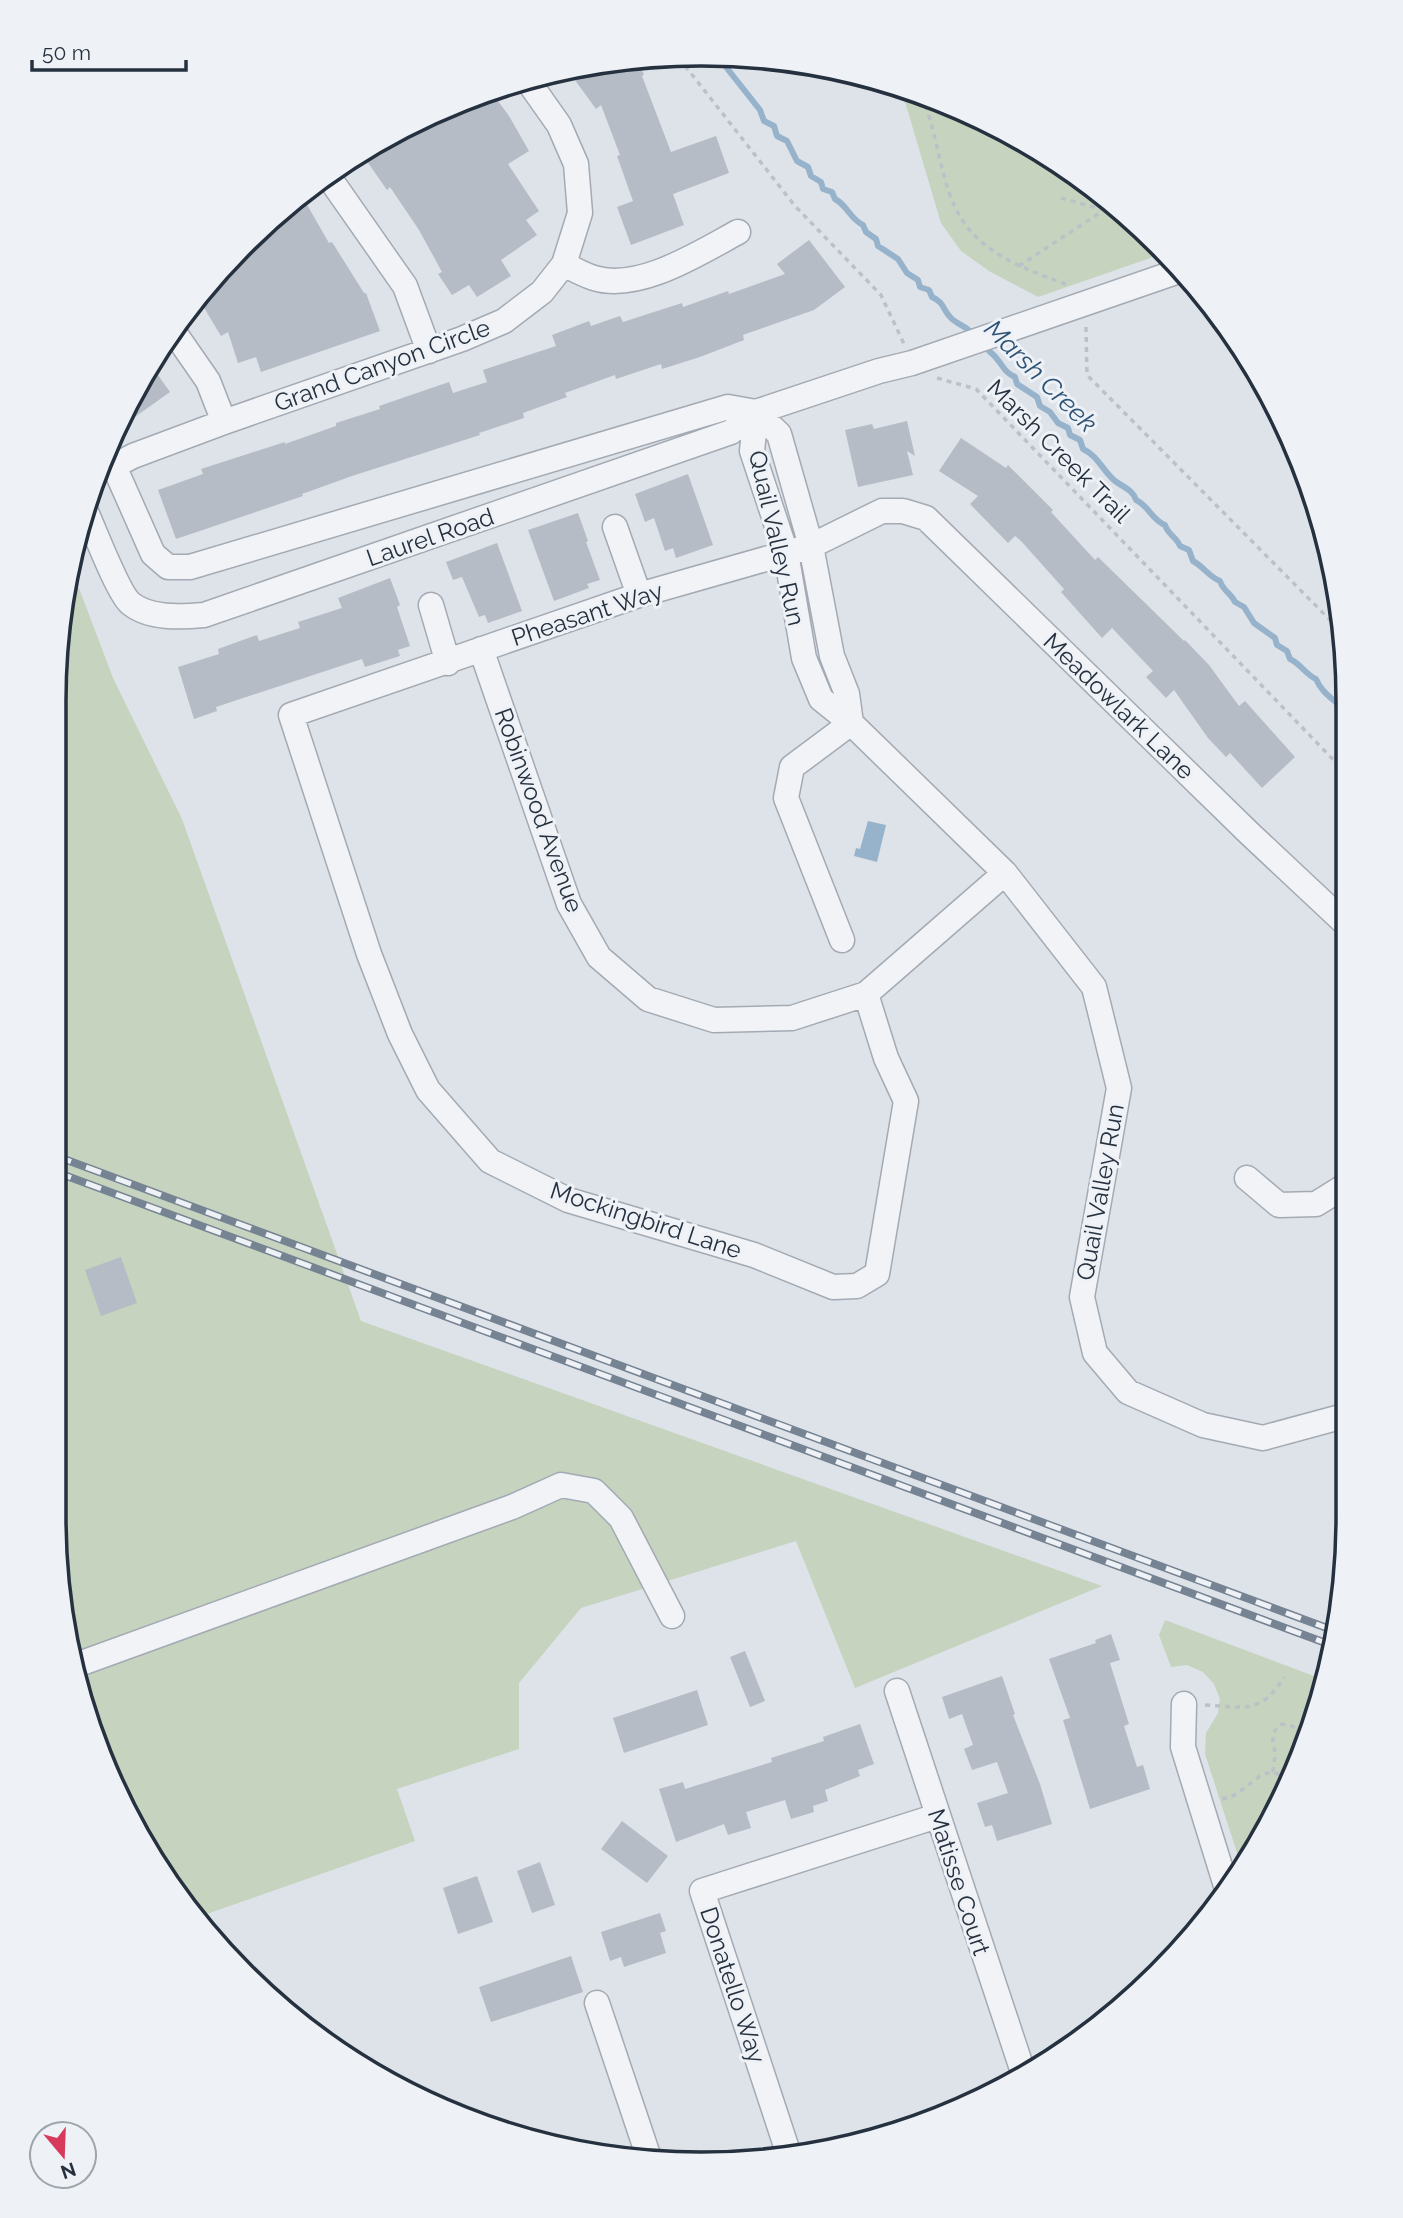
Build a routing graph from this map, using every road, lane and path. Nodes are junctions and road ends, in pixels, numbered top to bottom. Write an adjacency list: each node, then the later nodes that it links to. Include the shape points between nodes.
1 (686, 67): 15 (path, via 795,206 881,295)
2 (534, 89): 9 (street, Grand Canyon Circle, via 559,125 576,164 580,213)
3 (927, 108): 10 (path, via 955,209 987,249)
4 (334, 185): 14 (street, via 405,286)
5 (1061, 198): 6 (path)
6 (1102, 209)
7 (1104, 210): 10 (path)
8 (738, 232): 9 (street, via 677,265 617,281 594,278)
9 (564, 264): 14 (street, Grand Canyon Circle, via 542,292 504,321)
10 (1019, 266): 12 (path, via 1074,287)
11 (1171, 274): 12 (street, Laurel Road)
12 (1086, 304): 15 (street, Laurel Road); 27 (path, via 1087,375)
13 (180, 341): 17 (street, via 208,381)
14 (429, 351): 17 (street, Grand Canyon Circle)
15 (912, 363): 16 (street, Laurel Road); 32 (path, Marsh Creek Trail, via 941,381 976,388)
16 (756, 412): 19 (street, Laurel Road, via 728,407 190,567 168,567 153,554); 21 (street, Laurel Road, via 732,432 204,615 178,617 145,611 130,602); 23 (street, Quail Valley Run, via 779,434); 24 (street, Quail Valley Run, via 752,452)
17 (224, 422): 18 (street, Grand Canyon Circle, via 133,456)
18 (115, 458)
19 (112, 466)
20 (882, 512): 23 (street, Pheasant Way); 34 (street, Meadowlark Lane, via 904,511 926,518)
21 (92, 524)
22 (615, 527): 25 (street)
23 (811, 546): 24 (street, Pheasant Way); 31 (street, Quail Valley Run, via 832,656 847,694)
24 (786, 553): 25 (street, Pheasant Way); 31 (street, Quail Valley Run, via 804,658 821,699)
25 (639, 595): 28 (street, Pheasant Way)
26 (431, 605): 29 (street)
27 (1331, 621)
28 (481, 649): 29 (street, Pheasant Way); 36 (street, Robinwood Avenue, via 569,904 599,957 648,999 713,1020 792,1018)
29 (448, 663): 30 (street, Pheasant Way)
30 (291, 715): 36 (street, Mockingbird Lane, via 369,954 428,1090 490,1161 568,1200 754,1255 833,1287 857,1286 877,1274 906,1101 886,1058)
31 (851, 723): 33 (street, Quail Valley Run); 35 (street, via 792,767 786,798)
32 (1336, 763)
33 (1005, 873): 36 (street, Robinwood Avenue); 39 (street, Quail Valley Run, via 1094,987 1119,1088 1082,1297 1095,1353 1128,1392 1203,1425 1263,1438)
34 (1336, 915)
35 (842, 940)
36 (866, 994)
37 (1247, 1178): 38 (street, via 1279,1205 1316,1204)
38 (1336, 1192)
39 (1336, 1418)
40 (672, 1616): 41 (street, via 621,1518 594,1491 561,1485 512,1507)
41 (84, 1662)
42 (1284, 1677): 44 (path, via 1275,1692 1244,1709)
43 (897, 1691): 49 (street, Matisse Court)
44 (1184, 1704): 48 (street, via 1182,1747)
45 (1299, 1730): 46 (path, via 1282,1724 1275,1730 1271,1738)
46 (1273, 1772): 47 (path); 48 (path, via 1256,1777 1237,1794)
47 (1281, 1775)
48 (1201, 1807): 50 (street)
49 (937, 1816): 52 (street, Matisse Court); 53 (street, Donatello Way, via 702,1891)
50 (1223, 1877)
51 (597, 2003): 54 (street)
52 (1021, 2065)
53 (786, 2146)
54 (646, 2149)

